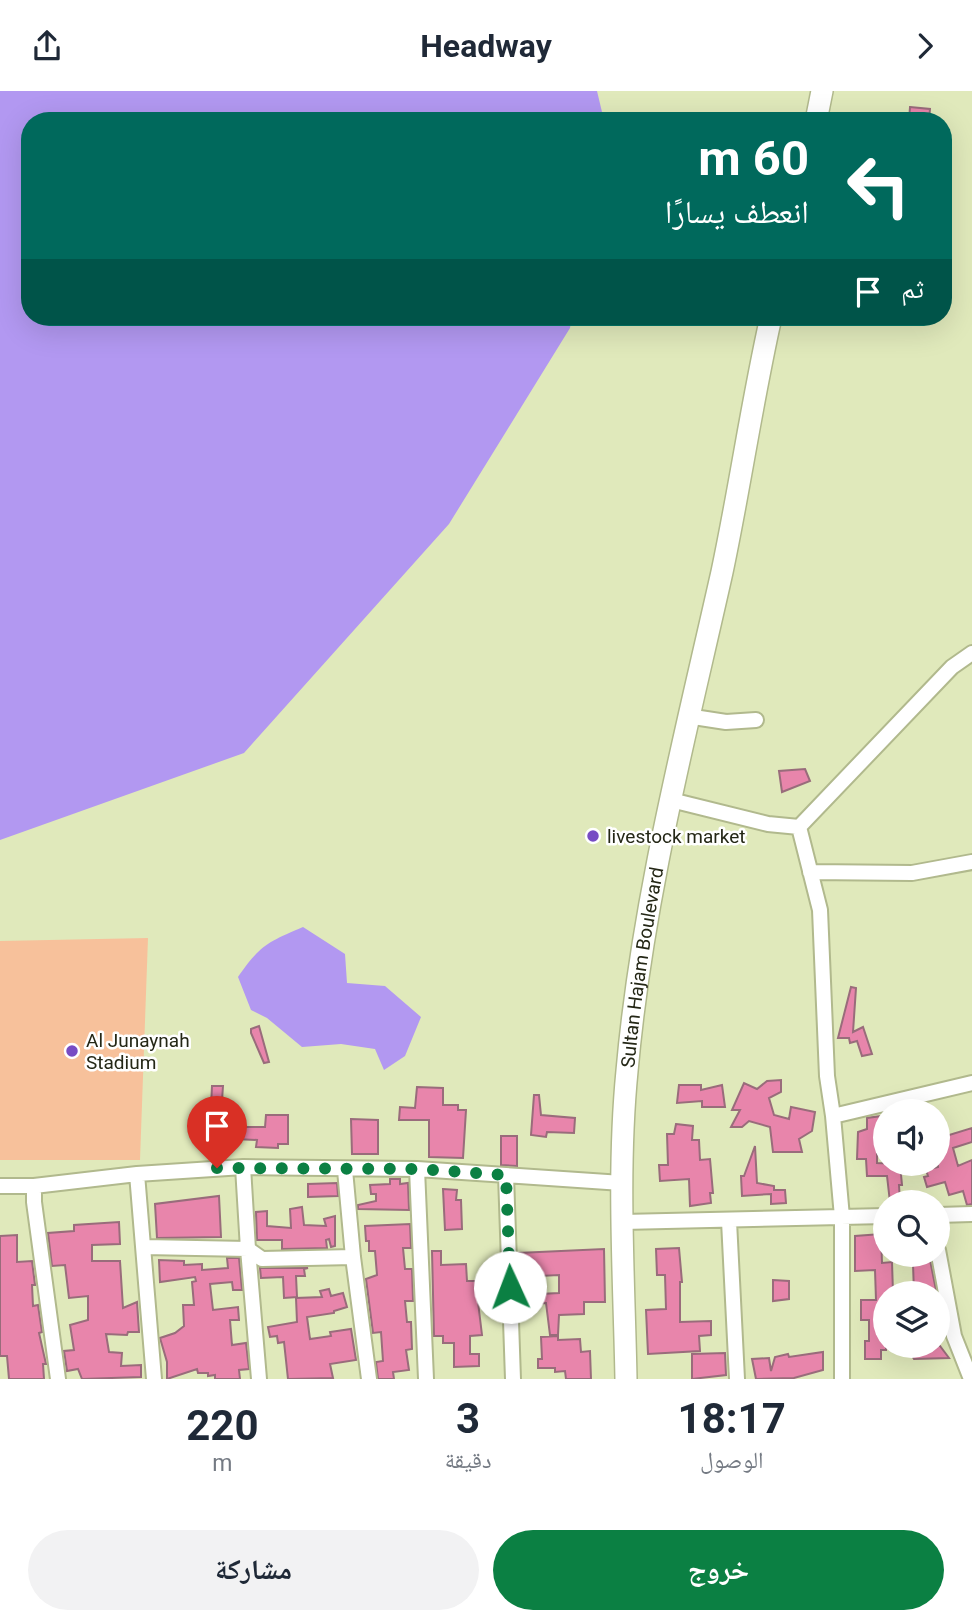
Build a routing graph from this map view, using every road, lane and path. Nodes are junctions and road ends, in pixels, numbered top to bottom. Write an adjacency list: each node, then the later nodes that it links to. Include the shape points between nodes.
1 (822, 91): 2 (highway)
2 (818, 112)
3 (769, 326): 5 (highway, Sultan Hajam Boulevard, via 731,531)
4 (972, 653): 8 (street, via 952,667)
5 (687, 716): 6 (street, via 726,722); 7 (highway, Sultan Hajam Boulevard)
6 (757, 720)
7 (671, 800): 8 (street); 18 (highway, Sultan Hajam Boulevard, via 639,968 627,1070)
8 (799, 827): 10 (street)
9 (972, 862): 10 (street, via 912,873)
10 (810, 872): 12 (street, via 820,910 827,1076)
11 (972, 1083): 12 (street)
12 (834, 1117): 24 (street)
13 (243, 1167): 15 (street); 16 (street); 28 (street)
14 (417, 1169): 15 (street); 17 (street); 35 (street)
15 (345, 1170): 29 (street)
16 (137, 1174): 20 (street); 27 (street)
17 (506, 1175): 18 (street); 36 (street)
18 (622, 1183): 26 (highway, Sultan Hajam Boulevard)
19 (0, 1186): 20 (street)
20 (34, 1186): 31 (street)
21 (972, 1214): 22 (street)
22 (950, 1215)
23 (873, 1216): 24 (street)
24 (842, 1217): 25 (street); 39 (street)
25 (729, 1221): 26 (street); 38 (street)
26 (623, 1222): 37 (highway, Sultan Hajam Boulevard)
27 (144, 1247): 28 (street); 32 (street)
28 (247, 1249): 29 (street, via 262,1259); 33 (street)
29 (353, 1257): 34 (street)
30 (941, 1267): 40 (street, via 954,1336)
31 (58, 1379)
32 (153, 1379)
33 (259, 1379)
34 (369, 1379)
35 (426, 1379)
36 (513, 1379)
37 (626, 1379)
38 (737, 1379)
39 (842, 1379)
40 (971, 1379)

